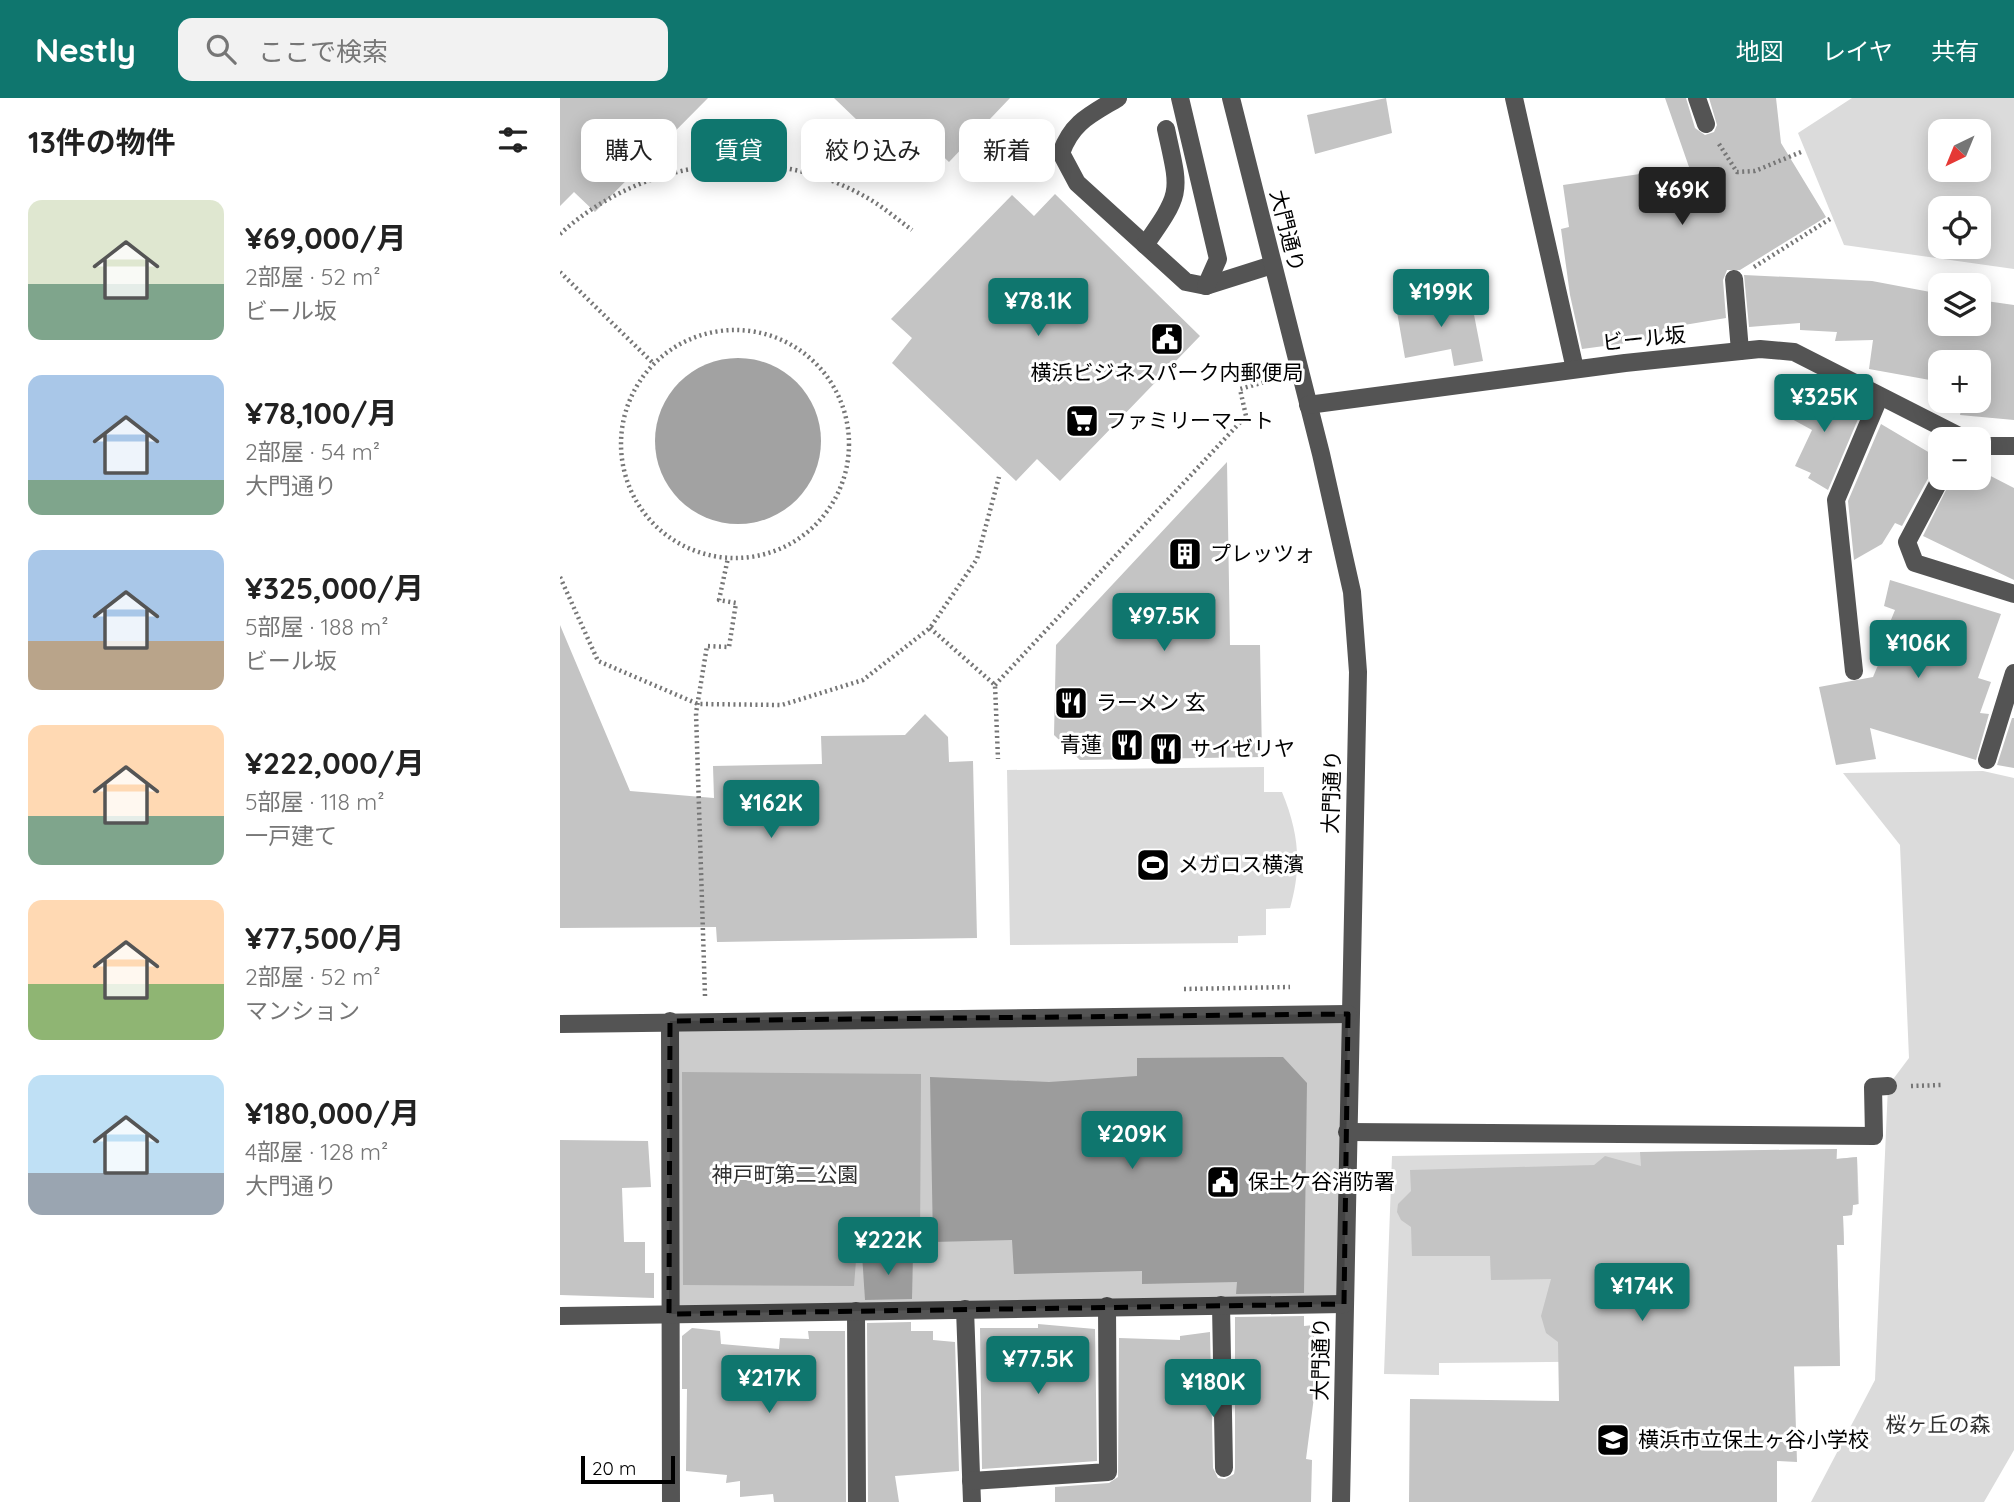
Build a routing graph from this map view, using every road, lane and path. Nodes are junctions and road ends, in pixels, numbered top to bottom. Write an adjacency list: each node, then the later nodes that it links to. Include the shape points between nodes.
1 (1118, 98): 12 (street, via 1068,133 1060,153 1077,183)
2 (1180, 98): 16 (street, via 1218,259)
3 (1231, 98): 13 (street, 大門通り)
4 (1514, 98): 19 (street)
5 (1697, 98): 6 (street)
6 (1706, 124): 8 (path, via 1737,172 1755,171)
7 (1166, 130): 12 (street, via 1177,195)
8 (1801, 152)
9 (1830, 219): 15 (path)
10 (912, 230): 11 (path, via 864,195 809,173 750,164 691,167 635,184 583,213)
11 (560, 234)
12 (1145, 245): 16 (street, via 1186,282)
13 (1272, 265): 16 (street); 22 (street, 大門通り)
14 (560, 272): 18 (path)
15 (1734, 279): 17 (street)
16 (1206, 286)
17 (1740, 351): 19 (street, ビール坂); 21 (street, ビール坂, via 1794,352)
18 (653, 363): 28 (path, via 632,393 621,429 622,466 636,501 659,530 691,550); 28 (path, via 687,339 727,329 768,334 805,353 833,384 848,423 848,465 833,504 806,534 781,547)
19 (1575, 369): 22 (street, ビール坂)
20 (1280, 377): 34 (path, via 1240,389 1246,416)
21 (1879, 398): 23 (street, ビール坂); 32 (street, via 1836,500)
22 (1308, 405): 39 (street, 大門通り, via 1352,592 1358,672)
23 (1938, 427)
24 (1991, 446): 25 (street)
25 (2014, 446)
26 (999, 477): 31 (path, via 977,559)
27 (1935, 490): 30 (street, via 1907,542 1915,563)
28 (728, 558): 35 (path, via 719,600 736,603 729,647 708,646)
29 (560, 577): 35 (path, via 598,661)
30 (2014, 594)
31 (930, 628): 34 (path); 35 (path, via 863,680 782,705)
32 (1854, 671)
33 (2014, 673): 37 (street)
34 (995, 685): 36 (path)
35 (698, 704): 38 (path)
36 (998, 759)
37 (1987, 760)
38 (705, 996)
39 (1348, 1014): 40 (street); 43 (street, 大門通り)
40 (670, 1021): 41 (street); 49 (street)
41 (560, 1024)
42 (1888, 1086): 43 (street, via 1873,1087 1874,1136)
43 (1347, 1132): 44 (street, 大門通り)
44 (1345, 1304): 45 (street); 56 (street, 大門通り)
45 (1221, 1305): 46 (street); 51 (street)
46 (1107, 1306): 47 (street); 52 (street, via 1108,1472)
47 (965, 1309): 48 (street); 52 (street)
48 (856, 1311): 49 (street); 54 (street)
49 (669, 1314): 50 (street); 53 (street)
50 (560, 1316)
51 (1224, 1468)
52 (971, 1481): 55 (street)
53 (671, 1502)
54 (858, 1502)
55 (972, 1502)
56 (1341, 1502)

